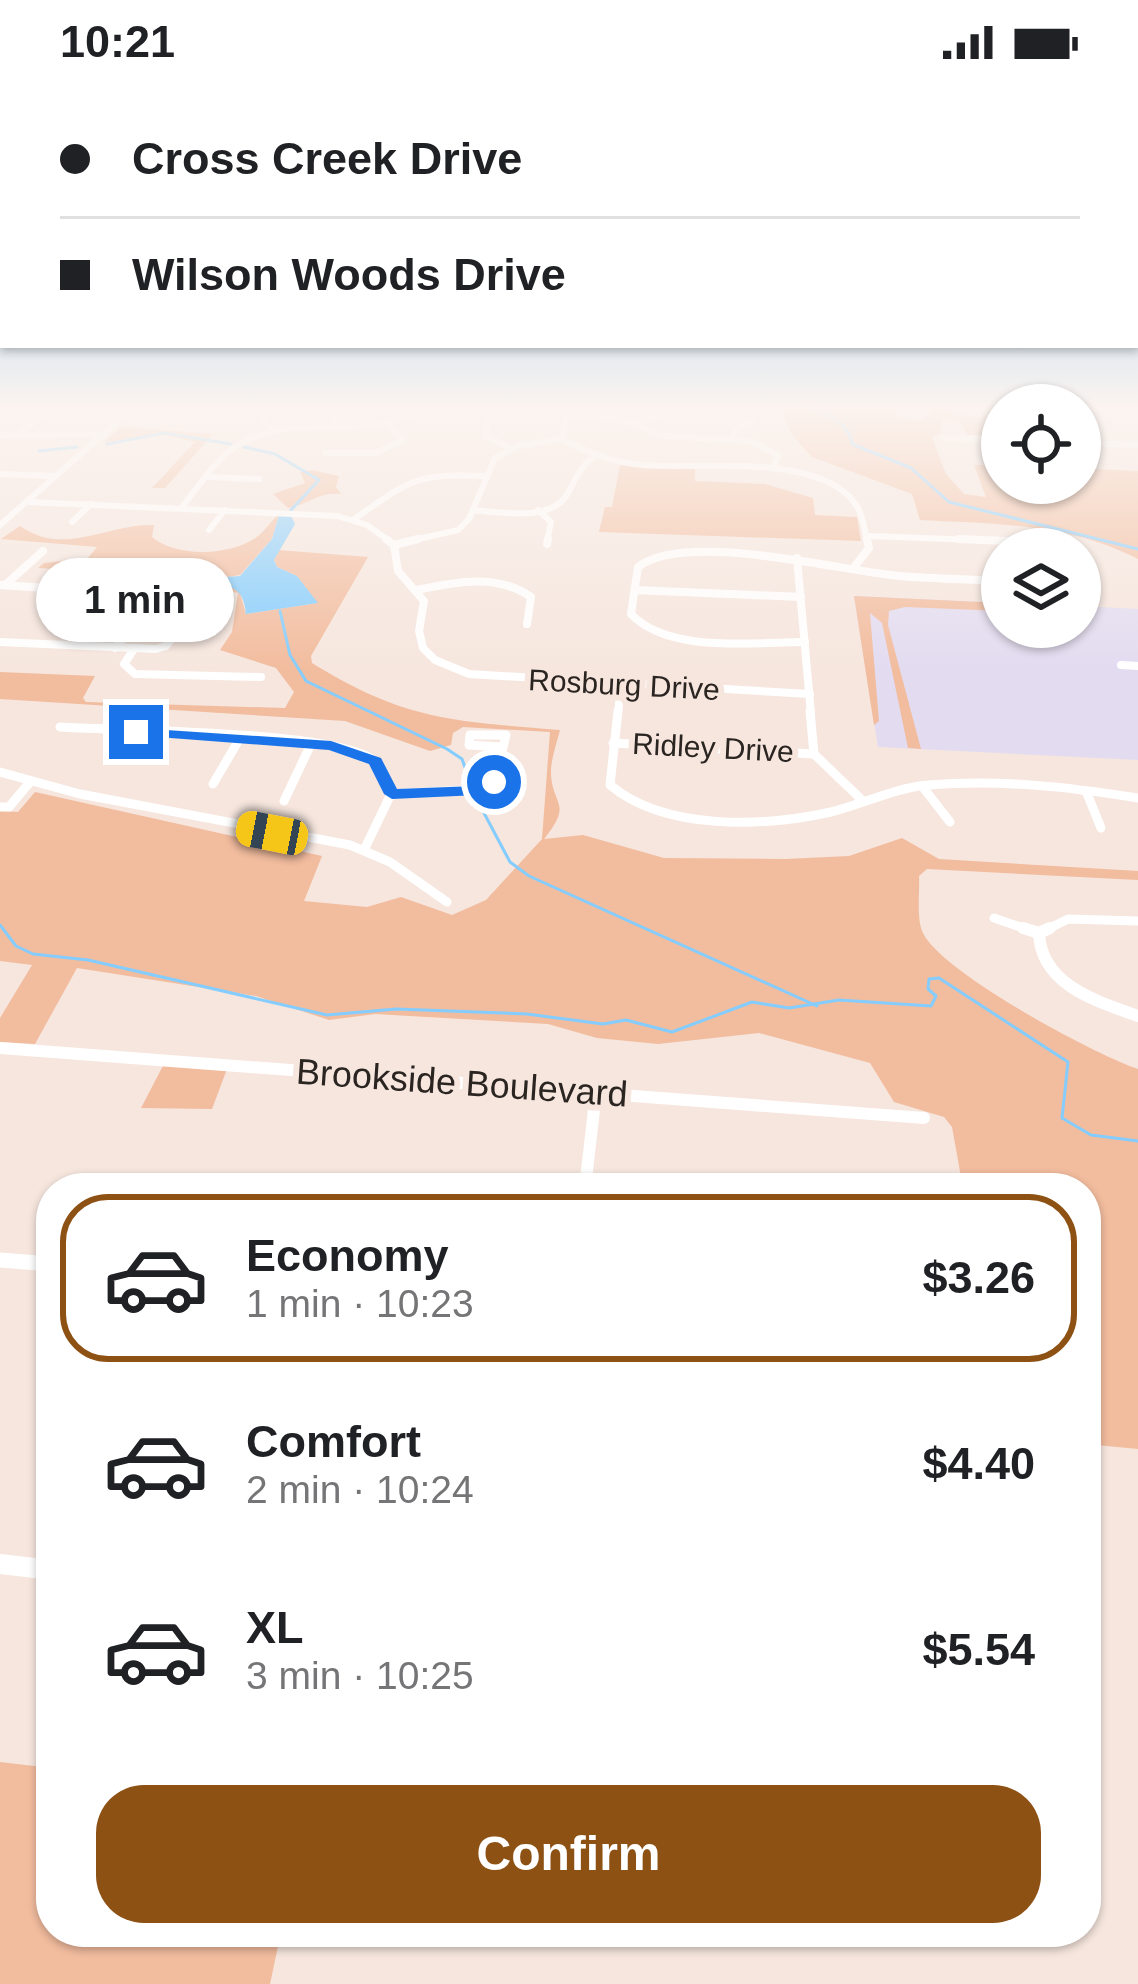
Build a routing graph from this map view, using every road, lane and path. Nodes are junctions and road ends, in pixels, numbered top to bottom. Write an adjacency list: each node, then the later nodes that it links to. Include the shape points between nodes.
1 (37, 494): 7 (main road)
2 (193, 494): 9 (street)
3 (390, 494): 13 (street)
4 (479, 494): 11 (street)
5 (566, 494): 12 (street)
6 (851, 494): 17 (street)
7 (28, 502): 8 (street); 15 (main road)
8 (91, 504): 9 (street); 14 (street)
9 (181, 508): 10 (street)
10 (225, 510): 13 (street); 16 (street)
11 (472, 510): 12 (street); 20 (street, via 452,533)
12 (538, 510): 19 (street, via 551,522)
13 (353, 520): 20 (street)
14 (72, 522)
15 (1, 524)
16 (209, 530)
17 (869, 536): 18 (street); 23 (street)
18 (981, 540)
19 (548, 544)
20 (394, 545): 26 (street, via 398,571)
21 (43, 551): 25 (street)
22 (797, 558): 23 (street); 27 (street, via 662,554 641,563); 28 (street)
23 (855, 566): 24 (street)
24 (981, 580)
25 (2, 585): 29 (street, via 125,593)
26 (416, 590): 30 (street, via 512,585 531,597); 38 (street, Rosburg Drive, via 425,611 420,643 441,663 505,680)
27 (635, 590): 28 (street); 32 (street, via 632,619 651,632)
28 (801, 597): 32 (street)
29 (152, 605): 33 (street); 34 (street, via 185,621 166,646)
30 (526, 625)
31 (0, 642): 33 (street)
32 (805, 642): 39 (street)
33 (115, 647): 34 (street)
34 (134, 649): 37 (street, via 124,664 144,676)
35 (1121, 665): 36 (street)
36 (1138, 666)
37 (261, 677)
38 (621, 685): 39 (street, Rosburg Drive); 43 (street)
39 (810, 694): 45 (street)
40 (60, 728): 41 (street)
41 (240, 738): 42 (street); 48 (street)
42 (312, 742): 51 (street, via 375,761); 53 (street)
43 (613, 743): 45 (street, Ridley Drive); 54 (street, via 610,785 642,809 766,819)
44 (503, 747): 51 (street, via 485,789)
45 (814, 754): 54 (street)
46 (4, 776): 47 (street)
47 (30, 782): 55 (street); 58 (street)
48 (213, 784)
49 (922, 786): 50 (street); 54 (street); 56 (street)
50 (1087, 790): 52 (street); 57 (street)
51 (392, 794): 58 (street)
52 (1138, 798)
53 (284, 801)
54 (863, 801)
55 (0, 807)
56 (950, 822)
57 (1101, 828)
58 (364, 850): 59 (street)
59 (447, 902)
60 (994, 919): 62 (street)
61 (1138, 921): 62 (street, via 1068,919)
62 (1039, 933): 63 (street, via 1041,959 1053,973)
63 (1138, 1016)
64 (0, 1048): 65 (street, Brookside Boulevard)
65 (596, 1092): 66 (street, Brookside Boulevard); 67 (street)
66 (924, 1118)
67 (587, 1173)
68 (0, 1260): 69 (street)
69 (36, 1263)
70 (0, 1564): 71 (street)
71 (36, 1568)

